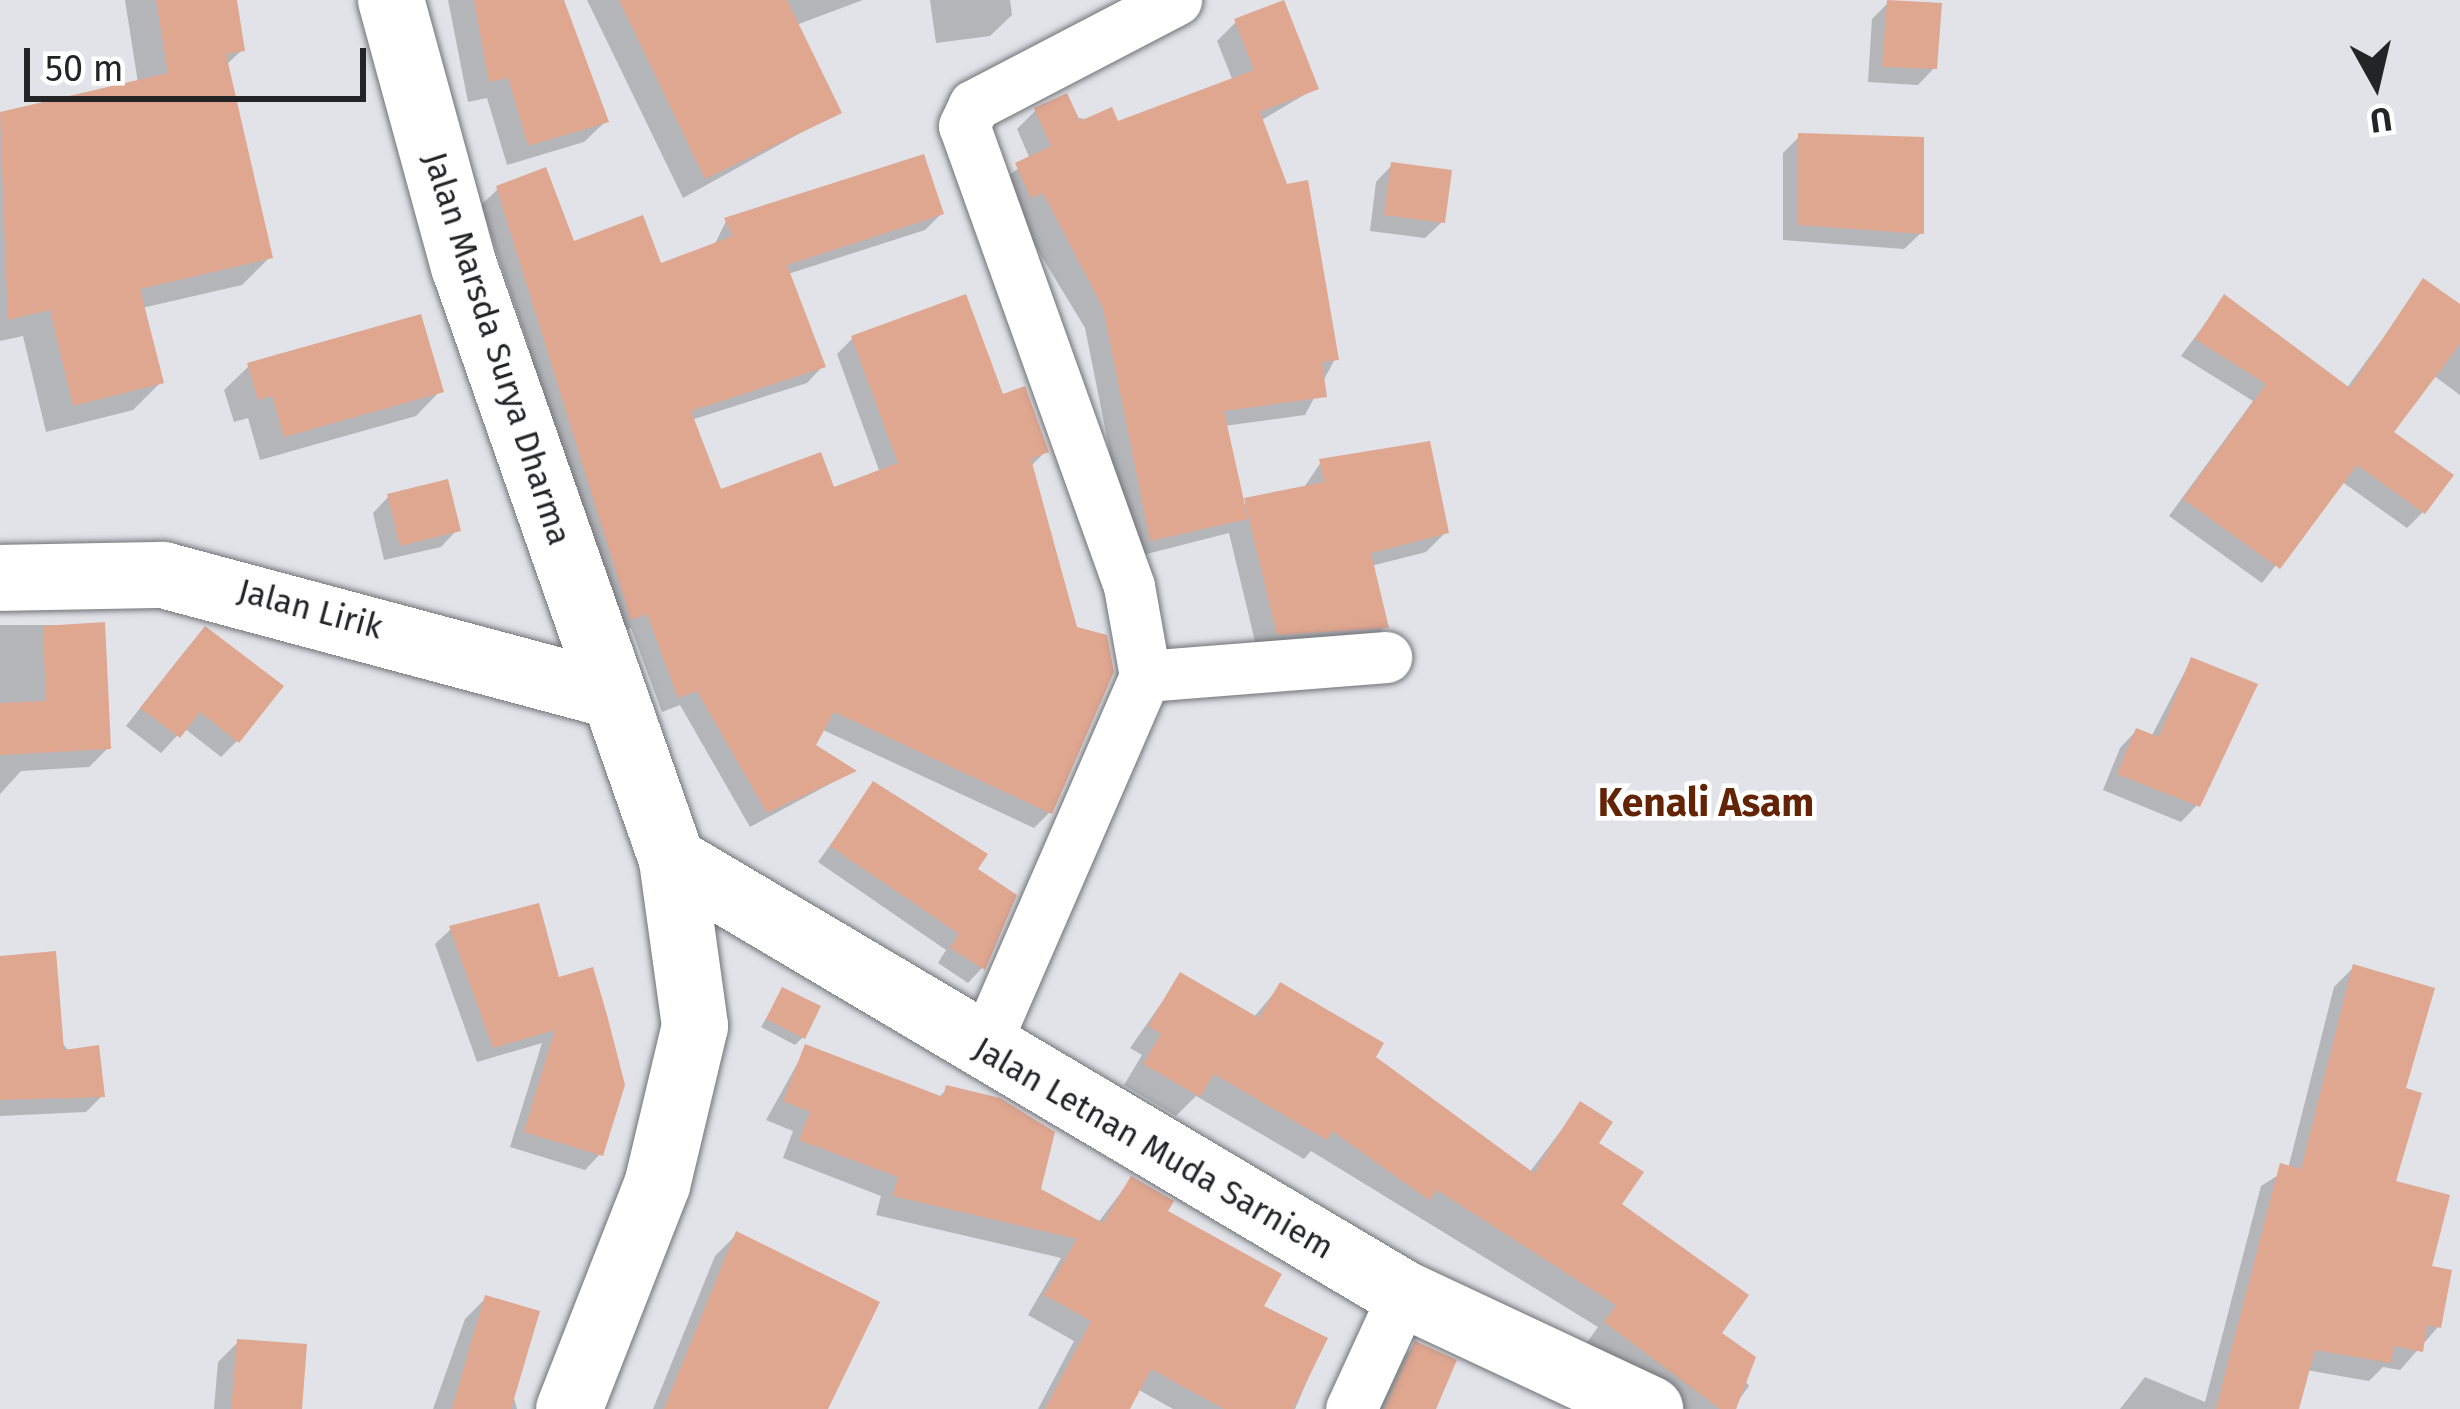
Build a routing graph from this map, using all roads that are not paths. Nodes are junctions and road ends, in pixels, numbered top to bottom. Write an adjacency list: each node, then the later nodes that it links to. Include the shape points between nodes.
1 (392, 0): 6 (main road, Jalan Marsda Surya Dharma, via 464,266)
2 (1176, 0): 5 (street, via 974,105 964,126 1129,586)
3 (0, 578): 6 (main road, Jalan Lirik, via 163,575)
4 (1386, 657): 5 (street)
5 (1145, 676): 8 (street)
6 (612, 695): 7 (main road, Jalan Marsda Surya Dharma)
7 (672, 860): 8 (main road, Jalan Letnan Muda Sarniem); 10 (main road, Jalan Marsda Surya Dharma, via 694,1026 657,1185)
8 (982, 1051): 9 (main road, Jalan Letnan Muda Sarniem)
9 (1404, 1294): 11 (street); 12 (main road, Jalan Letnan Muda Sarniem)
10 (569, 1409)
11 (1351, 1409)
12 (1650, 1409)

